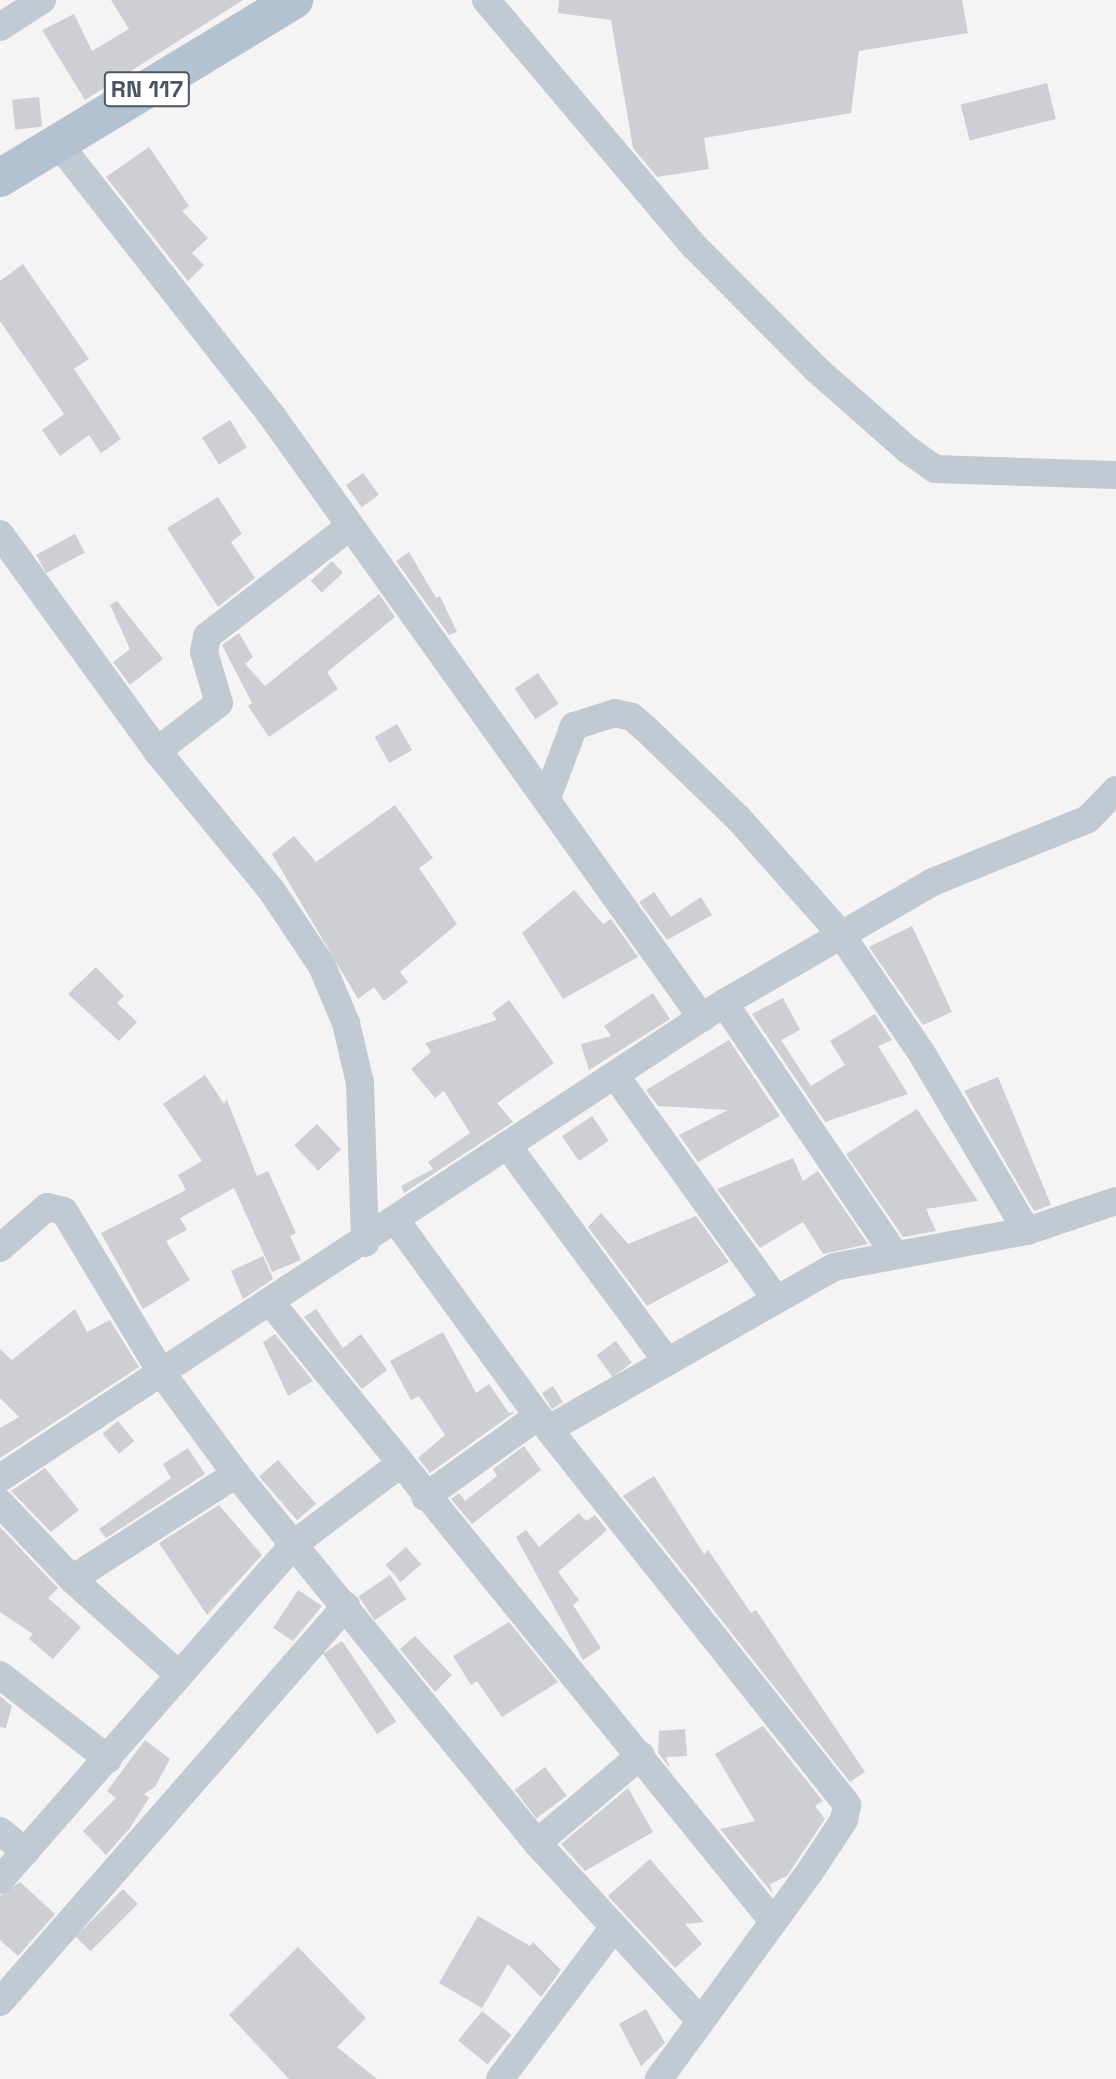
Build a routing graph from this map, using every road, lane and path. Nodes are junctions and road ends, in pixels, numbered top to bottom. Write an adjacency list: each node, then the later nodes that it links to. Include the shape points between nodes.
1 (42, 0): 4 (street)
2 (293, 0): 5 (main road, RN 117)
3 (486, 0): 7 (street, via 693,245 816,369 908,450 935,469)
4 (0, 27)
5 (58, 143): 6 (main road, RN 117); 8 (street, via 272,416)
6 (0, 178)
7 (1116, 475)
8 (349, 527): 10 (street, via 207,636 204,652 219,703); 12 (street)
9 (0, 534): 10 (street)
10 (157, 751): 20 (street, via 272,891 322,966 346,1023 360,1083)
11 (1116, 790): 13 (street, via 1088,819 933,882)
12 (548, 795): 13 (street, via 574,726 601,714 632,717 738,819); 14 (street)
13 (840, 933): 14 (street); 19 (street, via 921,1052)
14 (713, 1010): 15 (street); 22 (street)
15 (617, 1078): 16 (street); 23 (street)
16 (508, 1146): 18 (street); 25 (street)
17 (1116, 1202): 19 (street)
18 (397, 1222): 20 (street); 27 (street)
19 (1027, 1231): 22 (street)
20 (365, 1242): 24 (street)
21 (0, 1248): 26 (street, via 47,1207 64,1211)
22 (894, 1253): 23 (street, via 834,1267)
23 (776, 1299): 25 (street)
24 (271, 1303): 26 (street); 28 (street)
25 (667, 1360): 27 (street)
26 (162, 1372): 29 (street); 30 (street)
27 (543, 1422): 31 (street); 44 (street, via 846,1805 844,1820)
28 (400, 1464): 31 (street); 33 (street)
29 (236, 1474): 33 (street); 34 (street)
30 (1, 1475)
31 (425, 1497): 38 (street)
32 (0, 1503): 34 (street)
33 (294, 1544): 35 (street); 37 (street)
34 (72, 1579): 37 (street)
35 (346, 1606): 41 (street); 46 (street)
36 (0, 1675): 39 (street)
37 (178, 1675): 39 (street)
38 (641, 1755): 41 (street); 44 (street)
39 (107, 1759): 42 (street)
40 (0, 1831): 42 (street)
41 (537, 1843): 45 (street)
42 (26, 1852): 43 (street)
43 (0, 1880)
44 (773, 1922): 47 (street)
45 (612, 1930): 47 (street); 48 (street)
46 (0, 2002)
47 (699, 2019): 49 (street)
48 (500, 2079)
49 (659, 2079)

